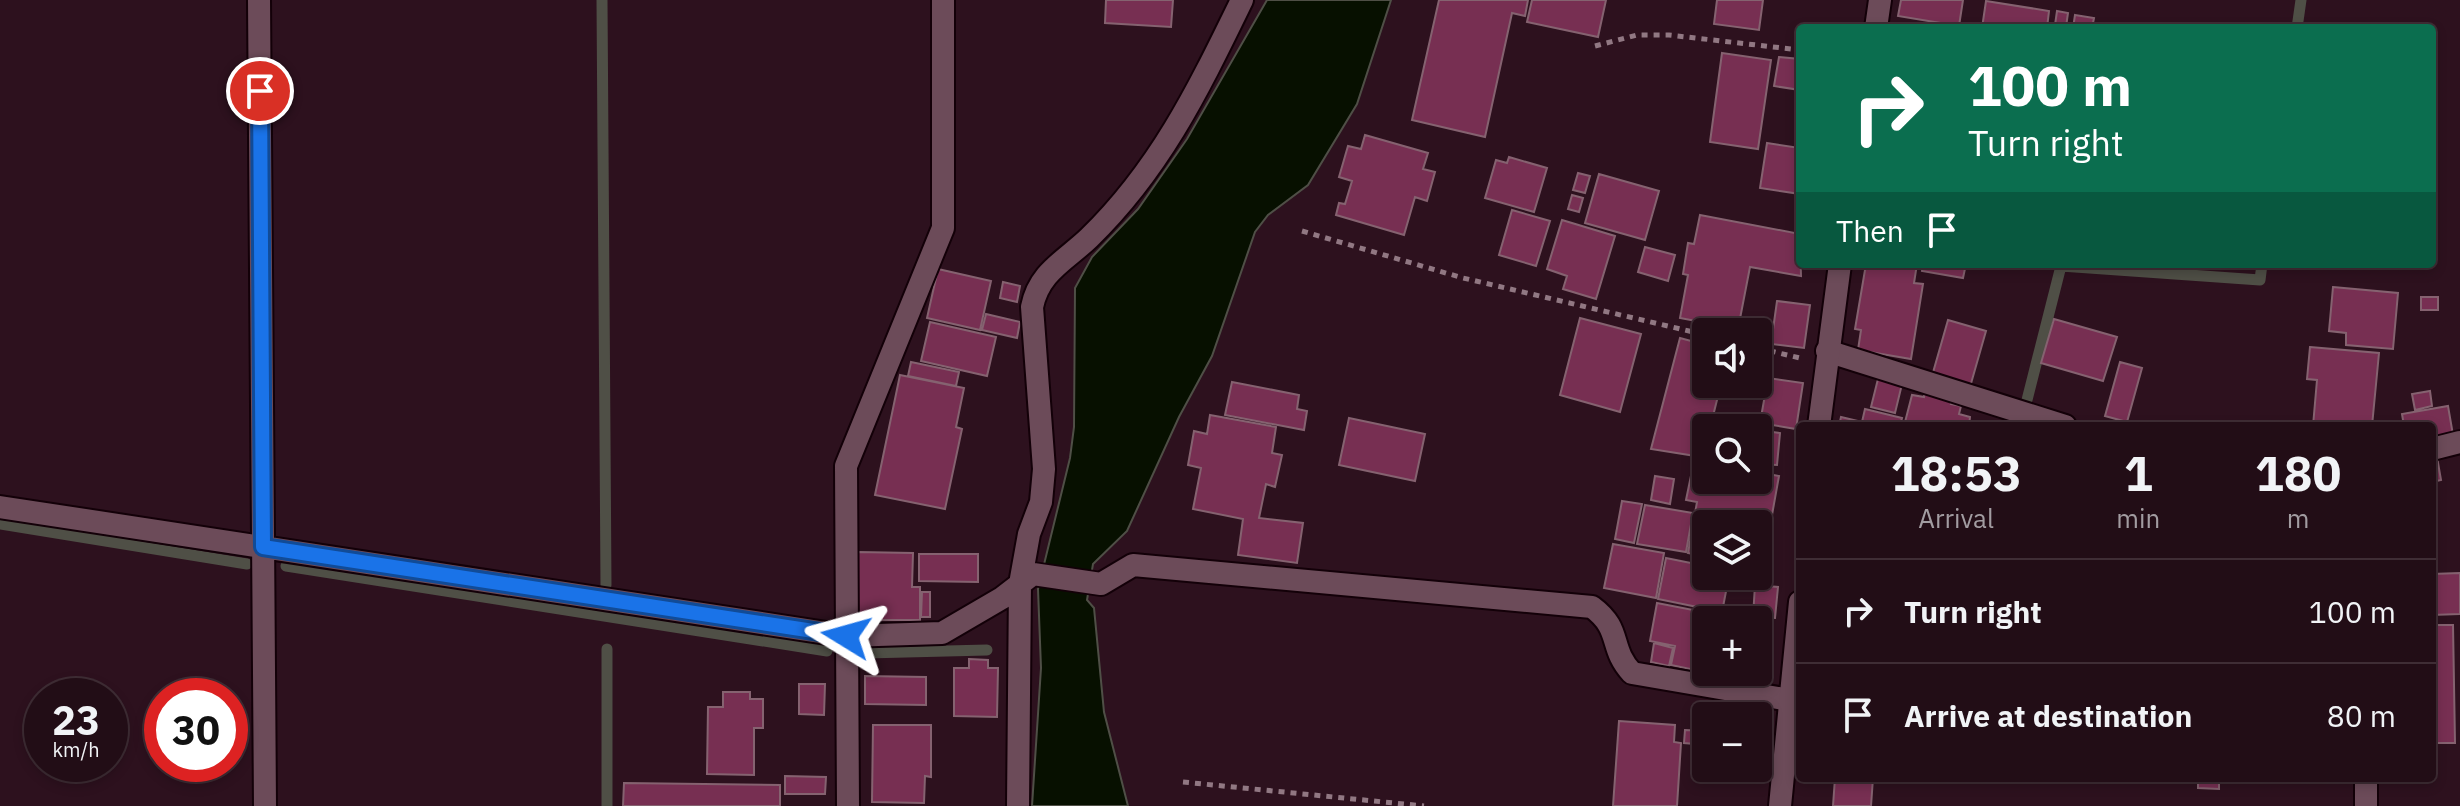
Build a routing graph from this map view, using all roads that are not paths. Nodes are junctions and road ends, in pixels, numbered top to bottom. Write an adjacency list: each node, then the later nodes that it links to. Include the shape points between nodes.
1 (259, 0): 13 (street)
2 (943, 0): 15 (street, via 943,228 846,466)
3 (1242, 0): 14 (street, via 1196,97 1140,182 1036,290 1032,307 1044,469 1041,502 1029,534)
4 (1880, 0): 5 (street)
5 (1877, 24)
6 (1839, 268): 7 (street)
7 (1826, 357): 8 (street); 9 (street)
8 (1819, 422)
9 (2051, 422)
10 (2460, 442): 11 (street)
11 (2436, 448)
12 (0, 507): 13 (street)
13 (263, 547): 15 (street); 19 (street)
14 (1026, 579): 15 (street, via 942,633); 17 (street, via 1101,584 1133,565 1592,607 1610,620 1620,660 1632,673); 21 (street)
15 (846, 636): 20 (street)
16 (1796, 641): 17 (street)
17 (1790, 700): 22 (street)
18 (2366, 782): 23 (street)
19 (265, 806)
20 (848, 806)
21 (1018, 806)
22 (1780, 806)
23 (2366, 806)

